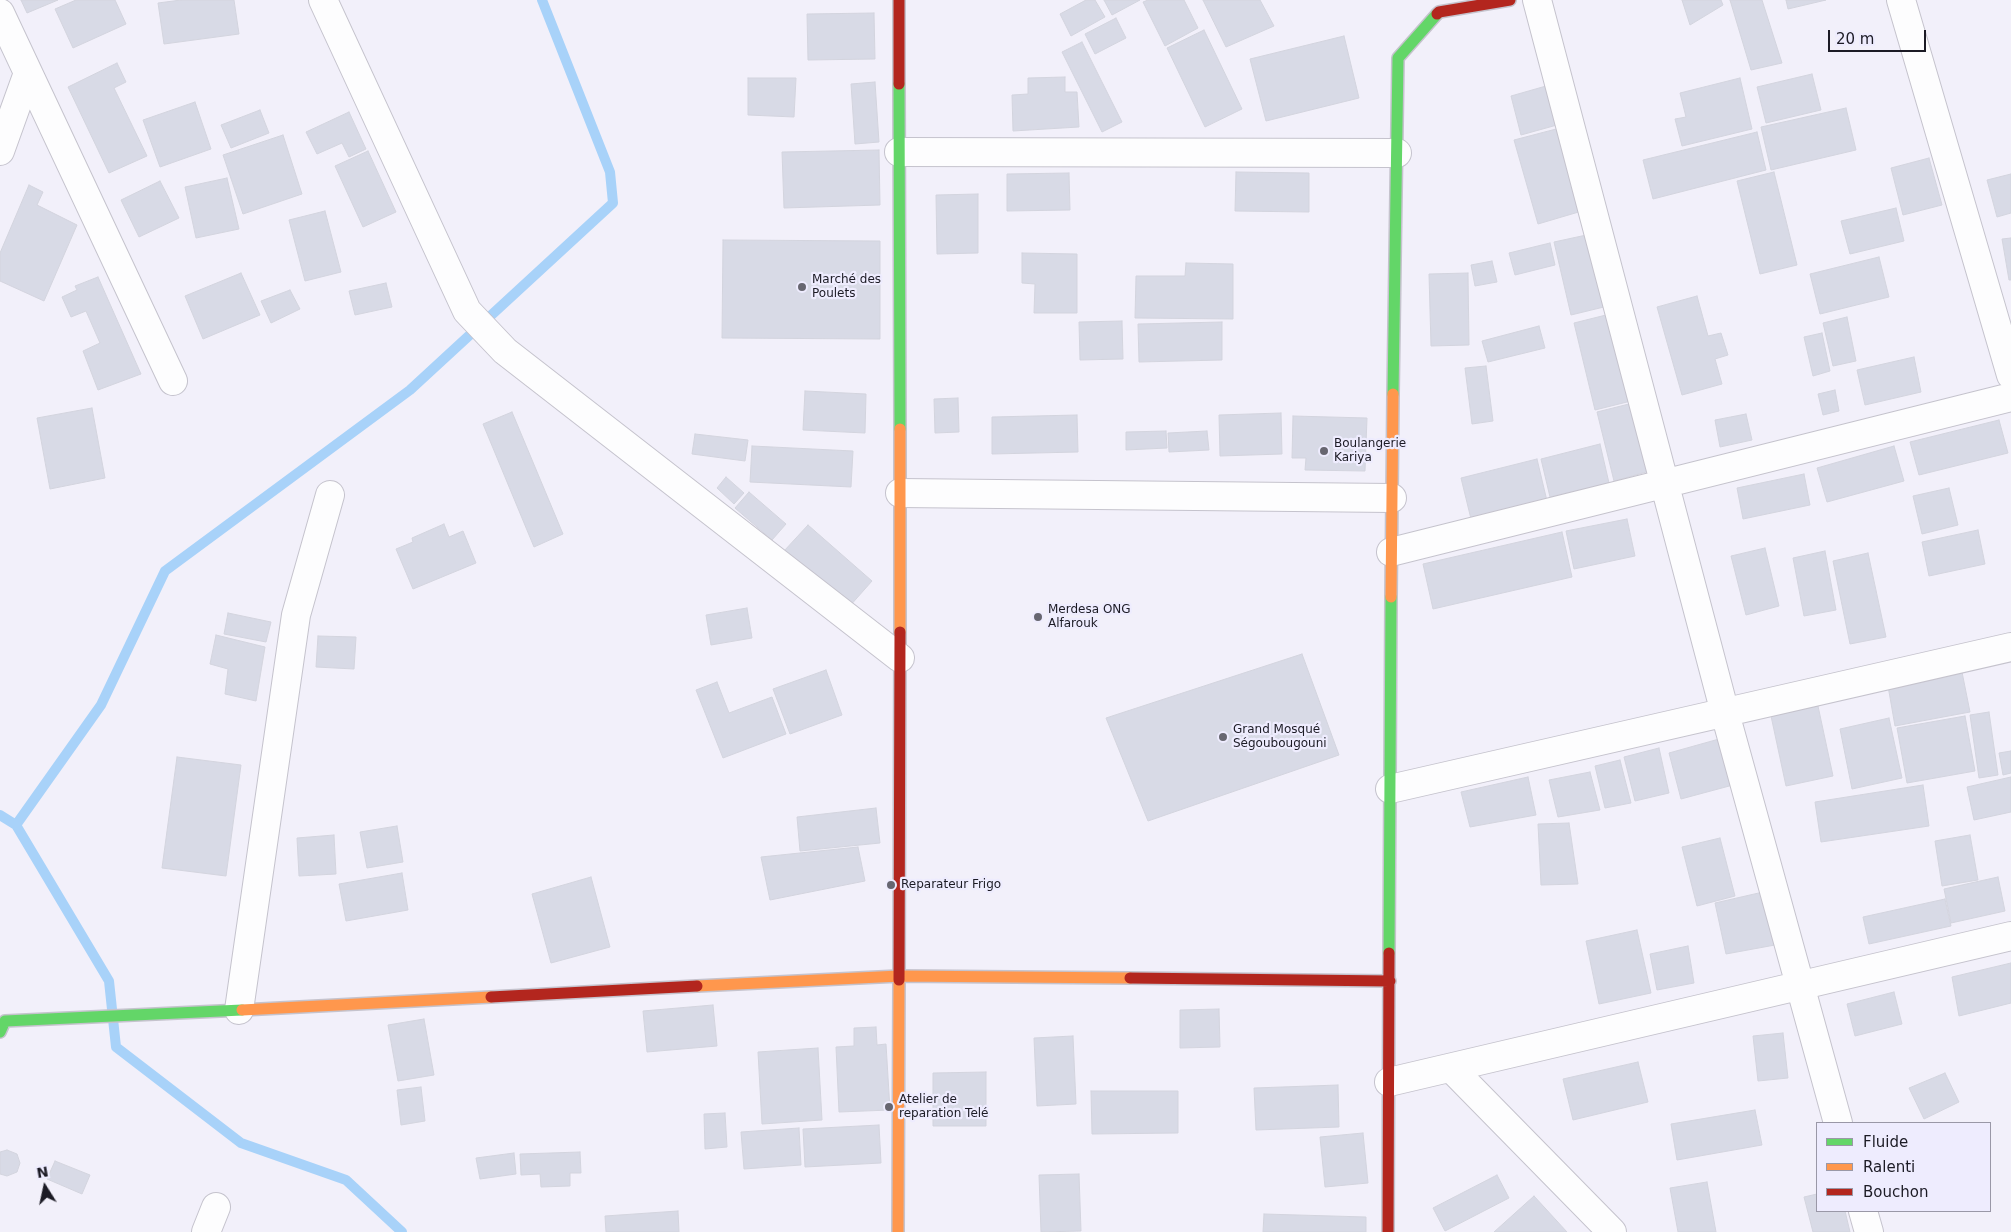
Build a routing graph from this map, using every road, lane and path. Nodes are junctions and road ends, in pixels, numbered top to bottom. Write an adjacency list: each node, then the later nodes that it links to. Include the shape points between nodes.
1 (322, 0): 21 (street, via 467,311 505,351)
2 (899, 0): 10 (street)
3 (1510, 0): 6 (street)
4 (1536, 0): 15 (street)
5 (1901, 0): 12 (street)
6 (1436, 6): 11 (street, via 1398,58)
7 (0, 13): 8 (street)
8 (16, 63): 9 (street); 13 (street)
9 (0, 150)
10 (899, 152): 11 (street); 16 (street)
11 (1397, 153): 18 (street)
12 (2011, 375)
13 (173, 381)
14 (2011, 397): 15 (street)
15 (1665, 484): 19 (street); 22 (street)
16 (900, 492): 18 (street); 21 (street)
17 (330, 495): 28 (street, via 296,615)
18 (1392, 498): 19 (street)
19 (1391, 552): 23 (street)
20 (2011, 647): 22 (street)
21 (900, 658): 25 (street)
22 (1726, 713): 23 (street); 27 (street)
23 (1390, 789): 26 (street)
24 (2011, 936): 27 (street)
25 (899, 976): 26 (street); 28 (street); 34 (street)
26 (1390, 981): 31 (street)
27 (1799, 986): 30 (street); 32 (street)
28 (239, 1010): 29 (street, via 5,1020)
29 (0, 1032)
30 (1451, 1068): 31 (street); 36 (street)
31 (1389, 1082): 35 (street)
32 (1838, 1122)
33 (1862, 1212): 37 (street)
34 (898, 1232)
35 (1388, 1232)
36 (1612, 1232)
37 (1869, 1232)

